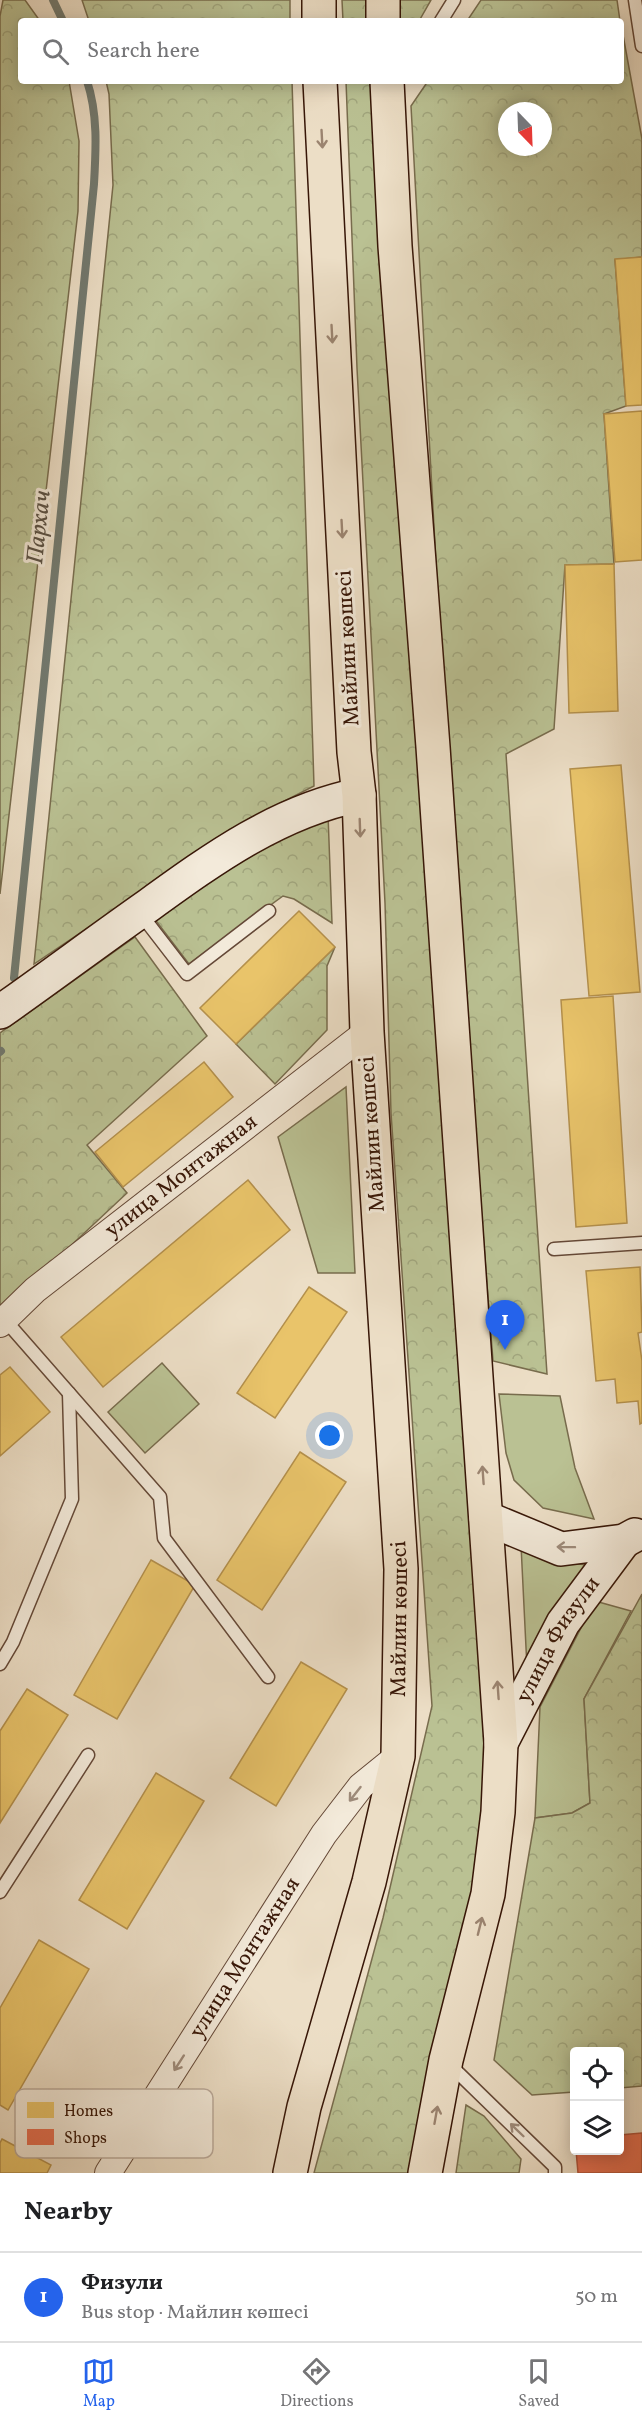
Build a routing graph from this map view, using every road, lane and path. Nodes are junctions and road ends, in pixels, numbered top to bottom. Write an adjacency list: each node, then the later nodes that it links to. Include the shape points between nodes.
1 (319, 0): 5 (main road)
2 (382, 0): 6 (main road)
3 (454, 0): 7 (lane)
4 (635, 0): 8 (lane)
5 (319, 18)
6 (384, 18)
7 (443, 18)
8 (642, 46)
9 (320, 84): 11 (main road, Майлин көшесі, one-way to 11)
10 (391, 93): 20 (main road, one-way to 10, via 395,246)
11 (359, 795): 13 (street, via 276,822 221,854); 15 (main road, Майлин көшесі, one-way to 15)
12 (269, 910): 13 (lane, via 188,974)
13 (139, 912): 14 (street)
14 (0, 1012)
15 (367, 1032): 18 (street, улица Монтажная, via 35,1290); 26 (main road, Майлин көшесі, via 401,1569)
16 (642, 1243): 17 (lane)
17 (554, 1249)
18 (2, 1322): 19 (lane)
19 (69, 1393): 22 (lane, via 72,1499 13,1642); 23 (lane, via 160,1497 164,1538)
20 (486, 1518): 21 (street, one-way to 20, via 561,1549); 24 (main road, one-way to 20)
21 (633, 1536): 24 (street, улица Физули, via 563,1623)
22 (0, 1664)
23 (268, 1677)
24 (501, 1743): 28 (main road, one-way to 24, via 488,1894)
25 (88, 1755): 27 (lane)
26 (398, 1756): 29 (street, улица Монтажная, one-way to 29, via 361,1786 324,1834); 32 (main road, Майлин көшесі, via 369,1882 304,2107)
27 (0, 1892)
28 (446, 2060): 33 (main road, one-way to 28); 34 (lane, one-way to 28, via 555,2167)
29 (162, 2089)
30 (118, 2158): 31 (street, улица Монтажная, one-way to 31)
31 (108, 2173)
32 (290, 2173)
33 (425, 2173)
34 (555, 2173)

